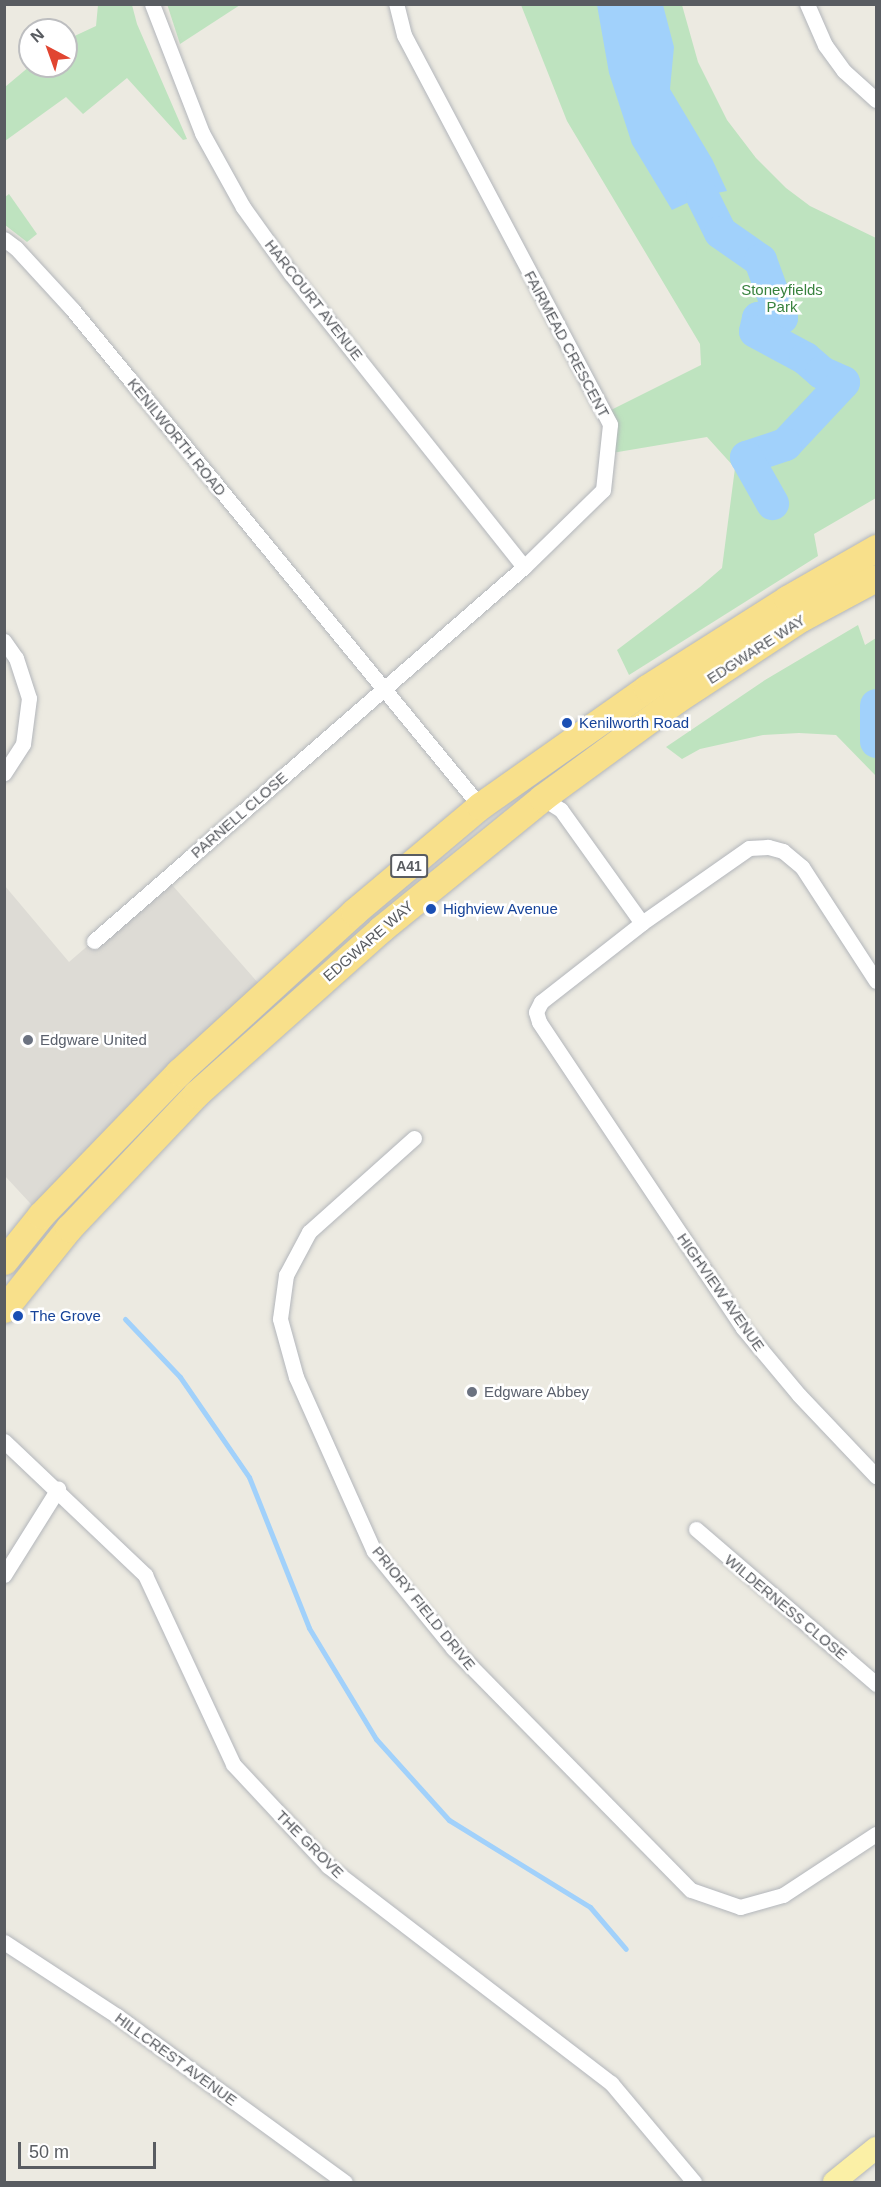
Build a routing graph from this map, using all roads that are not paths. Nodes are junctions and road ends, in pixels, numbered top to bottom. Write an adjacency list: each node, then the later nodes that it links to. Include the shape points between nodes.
1 (152, 4): 7 (street, HARCOURT AVENUE, via 202,133 243,207 291,274)
2 (396, 4): 7 (street, FAIRMEAD CRESCENT, via 404,35 610,424 603,490)
3 (807, 4): 4 (street, via 837,62)
4 (876, 100)
5 (4, 239): 10 (street, KENILWORTH ROAD, via 72,309)
6 (876, 548): 13 (highway, EDGWARE WAY / A41, via 647,688)
7 (524, 567): 10 (street, FAIRMEAD CRESCENT)
8 (876, 578): 12 (highway, EDGWARE WAY / A41, via 801,618 676,700)
9 (4, 641): 11 (street, via 16,658 29,698 23,744)
10 (384, 689): 13 (street, KENILWORTH ROAD); 15 (street, PARNELL CLOSE)
11 (4, 773)
12 (542, 798): 14 (street, via 561,810); 19 (highway, EDGWARE WAY / A41, via 381,929 196,1094 69,1228)
13 (480, 806): 18 (highway, EDGWARE WAY / A41, via 354,912 180,1072 41,1215)
14 (642, 923): 16 (street, HIGHVIEW AVENUE, via 749,848 768,847 783,851 802,867); 21 (street, HIGHVIEW AVENUE, via 541,1002 536,1012 539,1022 743,1328 799,1395)
15 (94, 941)
16 (876, 981)
17 (414, 1138): 26 (street, PRIORY FIELD DRIVE, via 309,1232 286,1275 280,1319 296,1377 374,1551 453,1648 691,1890 740,1907 783,1895)
18 (4, 1261)
19 (4, 1309)
20 (4, 1441): 22 (street, THE GROVE)
21 (876, 1476)
22 (58, 1489): 24 (street); 30 (street, THE GROVE, via 145,1575 233,1764 328,1866 611,2083)
23 (696, 1529): 25 (street, WILDERNESS CLOSE)
24 (4, 1575)
25 (876, 1684)
26 (876, 1834)
27 (4, 1942): 29 (street, HILLCREST AVENUE, via 117,2016)
28 (876, 2148): 31 (main road)
29 (345, 2182)
30 (694, 2182)
31 (834, 2182)

